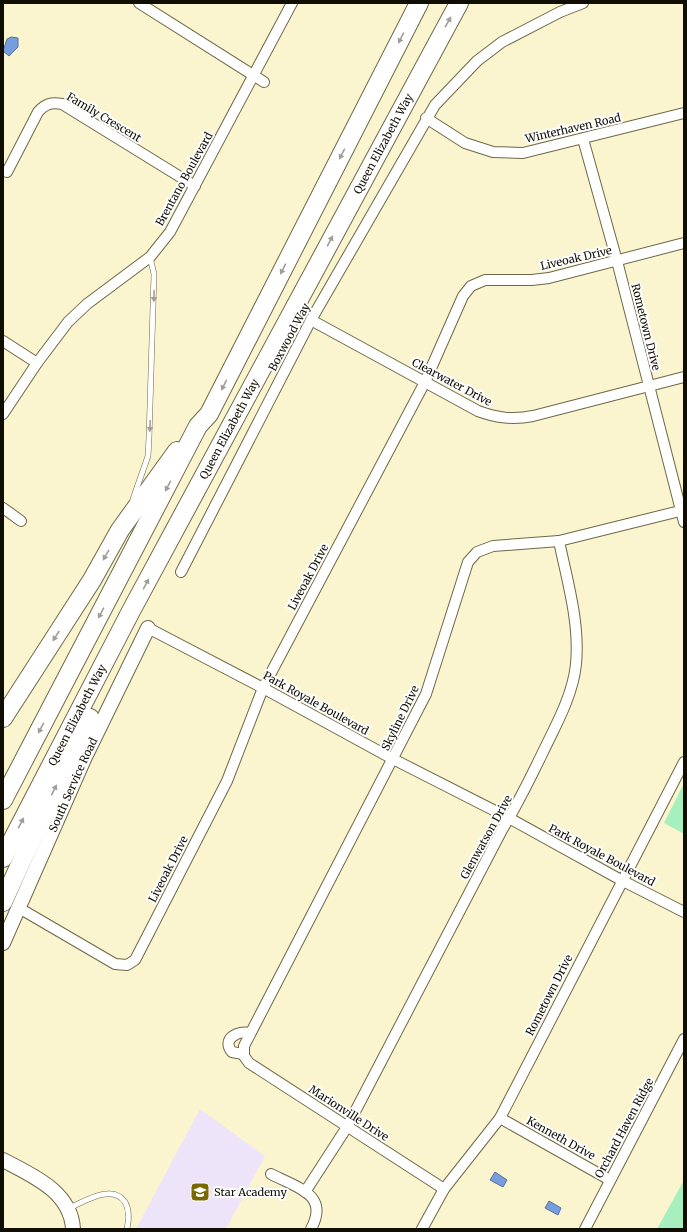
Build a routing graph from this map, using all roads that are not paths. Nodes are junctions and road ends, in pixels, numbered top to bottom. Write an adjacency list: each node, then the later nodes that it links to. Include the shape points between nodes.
1 (139, 3): 6 (street)
2 (292, 3): 6 (street, Brentano Boulevard)
3 (419, 3): 23 (highway, one-way to 23, via 209,414)
4 (459, 3): 31 (highway, Queen Elizabeth Way, one-way to 4)
5 (583, 3): 9 (street, Boxwood Way, via 502,42 477,61)
6 (254, 76): 7 (street); 12 (street, Brentano Boulevard)
7 (264, 82)
8 (684, 113): 10 (street, Winterhaven Road)
9 (426, 118): 10 (street, Winterhaven Road, via 466,143 493,152 523,153); 16 (street, Boxwood Way)
10 (583, 139): 15 (street, Rometown Drive)
11 (7, 172): 12 (street, Family Crescent, via 38,112 43,106 56,103 62,104)
12 (195, 186): 14 (street, Brentano Boulevard, via 170,232)
13 (684, 243): 15 (street, Liveoak Drive)
14 (150, 257): 18 (street, Brentano Boulevard, via 87,304 68,322); 28 (lane, one-way to 28, via 154,274 148,456)
15 (617, 261): 20 (street, Liveoak Drive, via 541,279 490,279 468,289); 21 (street, Rometown Drive)
16 (311, 320): 20 (street, Clearwater Drive); 30 (street, Boxwood Way)
17 (3, 341): 18 (street)
18 (37, 363): 22 (street, Brentano Boulevard)
19 (684, 376): 21 (street, Clearwater Drive)
20 (425, 382): 21 (street, Clearwater Drive, via 478,411 501,418 533,416); 33 (street, Liveoak Drive)
21 (648, 386): 25 (street, Rometown Drive)
22 (3, 414)
23 (198, 426): 28 (highway); 37 (highway, one-way to 37)
24 (3, 508): 26 (street)
25 (683, 511): 27 (street, Rometown Drive); 29 (street, Skyline Drive)
26 (21, 521)
27 (684, 522)
28 (120, 530): 34 (highway, one-way to 34, via 92,580)
29 (559, 541): 35 (street, Skyline Drive, via 493,546 477,552 468,562 426,694); 38 (street, Glenwatson Drive, via 575,623 576,665 563,711)
30 (181, 572)
31 (131, 612): 39 (highway, Queen Elizabeth Way, one-way to 31); 41 (highway, one-way to 31, via 53,792 109,680)
32 (148, 628): 33 (street, Park Royale Boulevard); 41 (main road, South Service Road)
33 (263, 688): 35 (street, Park Royale Boulevard); 41 (street, Liveoak Drive, via 227,781 135,960 127,965 115,964)
34 (3, 718)
35 (393, 759): 38 (street, Park Royale Boulevard); 44 (street, Skyline Drive)
36 (684, 762): 40 (street, Rometown Drive)
37 (3, 800)
38 (509, 818): 40 (street, Park Royale Boulevard); 48 (street, Glenwatson Drive)
39 (3, 858)
40 (621, 880): 42 (street, Park Royale Boulevard); 47 (street, Rometown Drive)
41 (11, 905): 43 (main road, South Service Road)
42 (684, 912)
43 (3, 943)
44 (250, 1033): 46 (street, Skyline Drive, via 244,1046); 46 (street, via 240,1032 229,1040 232,1052)
45 (684, 1039): 51 (street, Orchard Haven Ridge)
46 (244, 1055): 48 (street, Marionville Drive, via 252,1065)
47 (500, 1118): 51 (street, Kenneth Drive); 52 (street, Rometown Drive)
48 (347, 1126): 52 (street, Marionville Drive); 53 (street, Glenwatson Drive)
49 (3, 1160): 54 (main road, via 47,1184)
50 (272, 1174): 53 (street)
51 (610, 1180): 59 (street, Orchard Haven Ridge)
52 (444, 1189): 58 (street, Rometown Drive)
53 (305, 1192): 57 (street, via 314,1198 318,1205 318,1216)
54 (68, 1208): 55 (main road); 56 (lane, via 101,1194 116,1195 123,1199 128,1207)
55 (73, 1229)
56 (127, 1229)
57 (311, 1229)
58 (422, 1229)
59 (585, 1229)

